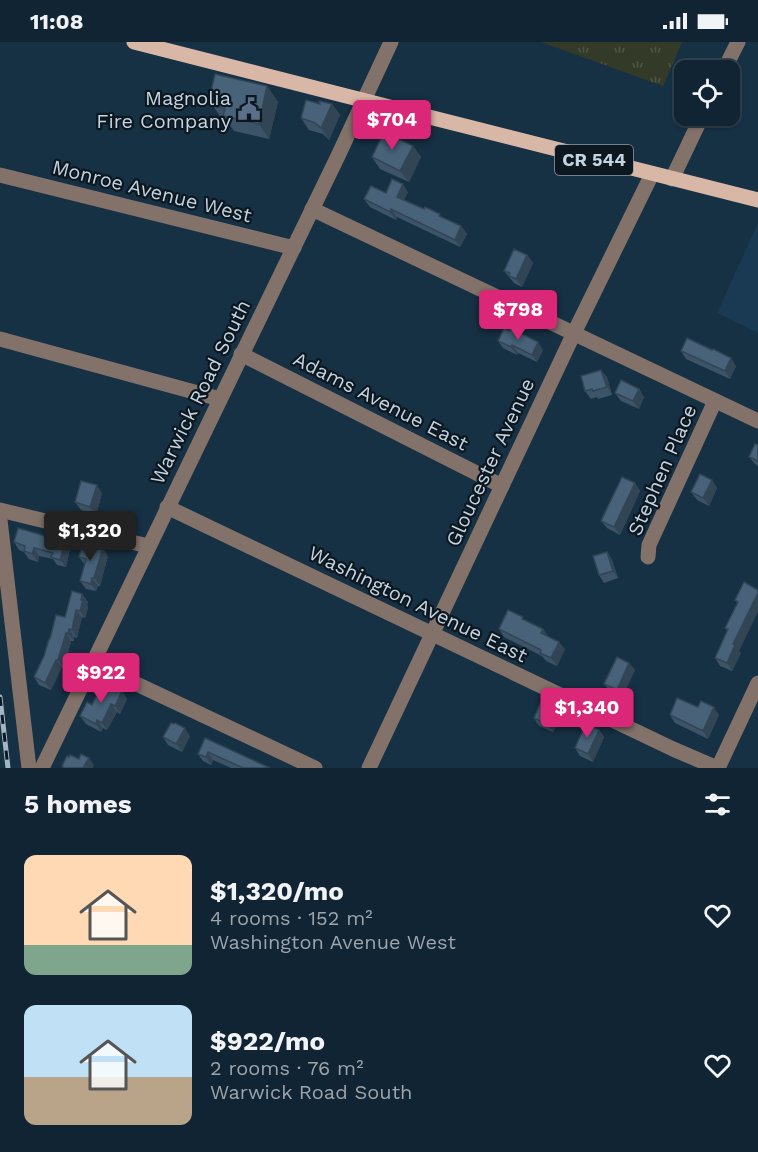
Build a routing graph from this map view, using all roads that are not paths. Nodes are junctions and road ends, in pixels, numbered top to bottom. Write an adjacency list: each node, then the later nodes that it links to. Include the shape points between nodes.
1 (134, 42): 5 (main road, CR 544)
2 (391, 42): 5 (street, Warwick Road South)
3 (738, 42): 4 (street)
4 (729, 60)
5 (364, 100): 7 (main road, CR 544); 11 (street, Warwick Road South)
6 (697, 126): 9 (street)
7 (652, 174): 9 (main road, CR 544); 13 (street, Gloucester Avenue)
8 (0, 175): 12 (street, Monroe Avenue West)
9 (672, 179): 10 (main road, CR 544)
10 (758, 200)
11 (312, 209): 12 (street, Warwick Road South); 13 (street)
12 (294, 248): 15 (street, Warwick Road South)
13 (574, 333): 17 (street); 19 (street, Gloucester Avenue)
14 (0, 339): 16 (street)
15 (242, 354): 16 (street, Warwick Road South); 19 (street, Adams Avenue East)
16 (220, 399): 20 (street, Warwick Road South)
17 (715, 401): 18 (street); 24 (street, Stephen Place, via 649,545)
18 (758, 421)
19 (502, 486): 25 (street, Gloucester Avenue)
20 (167, 507): 23 (street, Warwick Road South); 25 (street, Washington Avenue East)
21 (0, 510): 23 (street)
22 (0, 520): 28 (street)
23 (148, 546): 26 (street, Warwick Road South)
24 (648, 557)
25 (432, 634): 31 (street, Gloucester Avenue); 32 (street, Washington Avenue East)
26 (92, 663): 29 (street, Warwick Road South); 30 (street)
27 (758, 683): 32 (street)
28 (29, 768)
29 (42, 768)
30 (315, 768)
31 (369, 768)
32 (718, 768)

